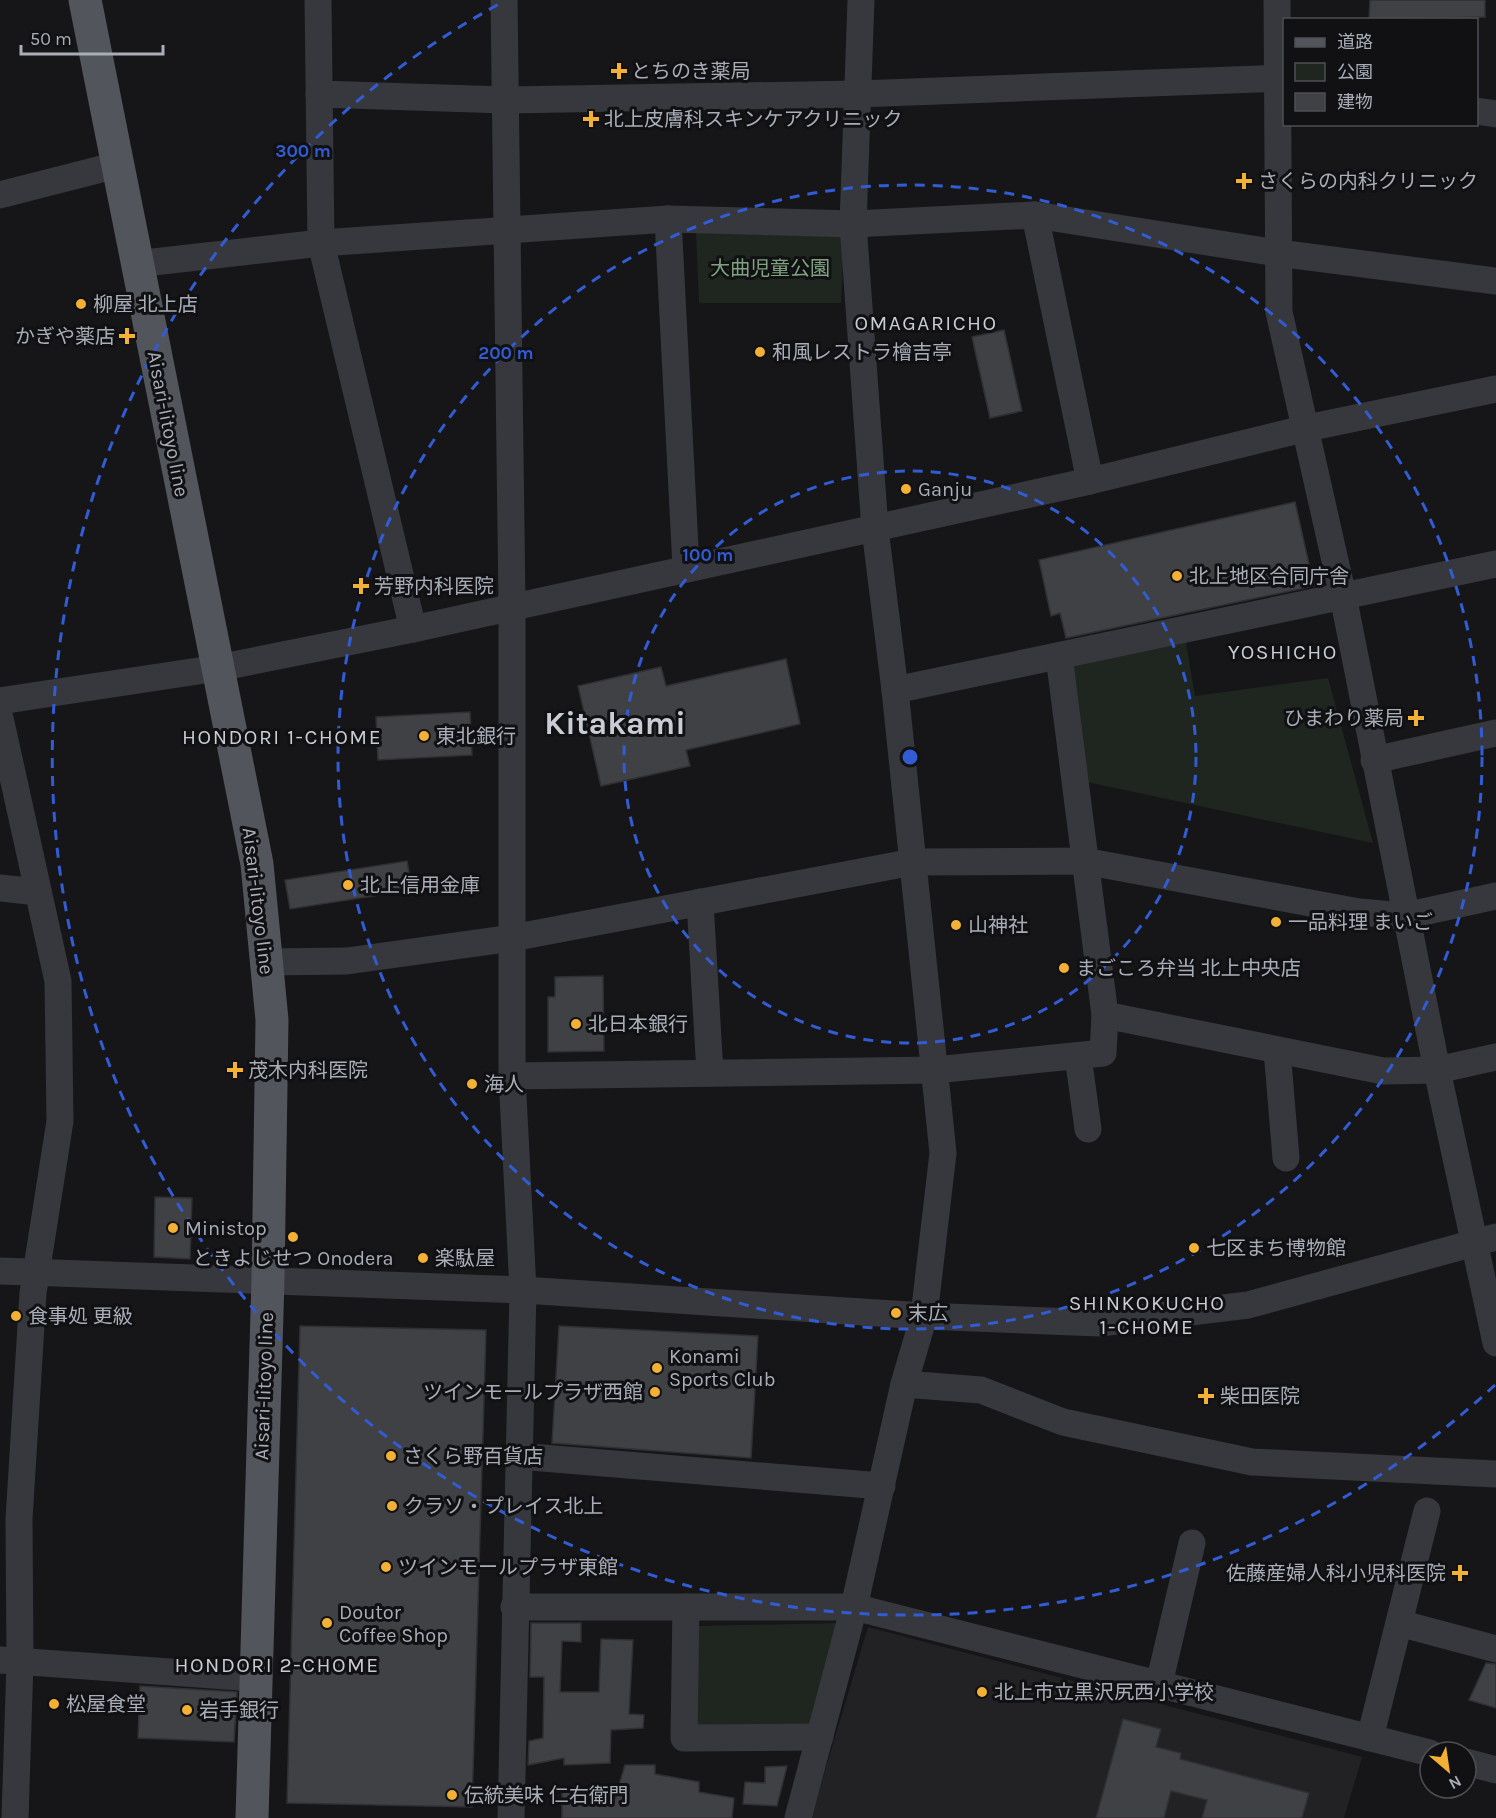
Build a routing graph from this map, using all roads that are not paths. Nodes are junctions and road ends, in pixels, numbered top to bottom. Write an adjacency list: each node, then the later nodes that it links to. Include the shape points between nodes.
1 (85, 0): 12 (main road, Aisari-Iitoyo line)
2 (318, 0): 7 (street)
3 (504, 0): 9 (street)
4 (861, 0): 8 (street)
5 (1277, 0): 6 (street)
6 (1282, 77): 8 (street); 19 (street)
7 (319, 94): 9 (street); 18 (street)
8 (858, 94): 9 (street); 16 (street)
9 (505, 100): 17 (street)
10 (1478, 111): 11 (street)
11 (1496, 114)
12 (117, 165): 13 (street); 20 (main road, Aisari-Iitoyo line)
13 (0, 195)
14 (1035, 215): 16 (street); 19 (street); 24 (street)
15 (668, 219): 16 (street); 17 (street); 27 (street)
16 (853, 224): 25 (street)
17 (508, 229): 18 (street); 29 (street)
18 (321, 243): 20 (street); 30 (street)
19 (1278, 253): 21 (street); 23 (street, via 1280,312)
20 (136, 264): 32 (main road, Aisari-Iitoyo line)
21 (1496, 280)
22 (1496, 389): 23 (street)
23 (1307, 428): 24 (street); 28 (street)
24 (1090, 481): 25 (street)
25 (875, 530): 27 (street); 33 (street)
26 (1496, 564): 28 (street)
27 (686, 567): 29 (street)
28 (1343, 596): 31 (street); 37 (street)
29 (512, 605): 30 (street); 45 (street)
30 (413, 629): 32 (street)
31 (1059, 656): 33 (street); 38 (street)
32 (218, 668): 34 (street); 46 (main road, Aisari-Iitoyo line, via 256,864)
33 (895, 690): 39 (street)
34 (0, 701)
35 (0, 718): 41 (street)
36 (1496, 733): 37 (street)
37 (1374, 760): 44 (street)
38 (1084, 861): 39 (street); 44 (street, via 1359,912); 47 (street)
39 (913, 862): 43 (street); 52 (street)
40 (0, 888): 41 (street)
41 (38, 892): 59 (street, via 58,981 60,1121)
42 (1496, 896): 44 (street)
43 (700, 902): 45 (street); 53 (street)
44 (1405, 916): 51 (street)
45 (512, 938): 46 (street, via 347,961); 54 (street)
46 (266, 962): 60 (main road, Aisari-Iitoyo line, via 272,1020)
47 (1105, 1015): 48 (street); 49 (street, via 1104,1053)
48 (1277, 1050): 51 (street, via 1383,1071); 56 (street)
49 (1078, 1056): 52 (street); 55 (street)
50 (1496, 1058): 51 (street)
51 (1437, 1070): 57 (street)
52 (935, 1071): 53 (street); 62 (street, via 943,1153)
53 (710, 1073): 54 (street)
54 (512, 1076): 61 (street)
55 (1088, 1129)
56 (1286, 1158)
57 (1485, 1240): 62 (street, via 1248,1305 1158,1318 1100,1323); 63 (street)
58 (0, 1271): 59 (street)
59 (38, 1273): 60 (street); 69 (street)
60 (268, 1279): 61 (street); 77 (main road, Aisari-Iitoyo line)
61 (523, 1290): 62 (street); 65 (street)
62 (924, 1316): 64 (street)
63 (1496, 1343)
64 (904, 1384): 66 (street, via 981,1390 1063,1422 1252,1462); 67 (street)
65 (518, 1456): 67 (street); 71 (street)
66 (1496, 1474)
67 (882, 1486): 73 (street)
68 (1427, 1511): 74 (street)
69 (9, 1517): 76 (street)
70 (1192, 1543): 78 (street)
71 (514, 1607): 72 (street); 86 (street)
72 (686, 1607): 73 (street); 79 (street, via 684,1738)
73 (854, 1607): 78 (street); 79 (street)
74 (1399, 1623): 75 (street); 80 (street)
75 (1496, 1649)
76 (10, 1661): 77 (street); 84 (street)
77 (255, 1678): 85 (main road, Aisari-Iitoyo line)
78 (1160, 1684): 80 (street)
79 (820, 1737): 87 (street)
80 (1370, 1738): 81 (street)
81 (1418, 1750)
82 (1478, 1765): 83 (street)
83 (1496, 1770)
84 (15, 1818)
85 (252, 1818)
86 (511, 1818)
87 (798, 1818)

